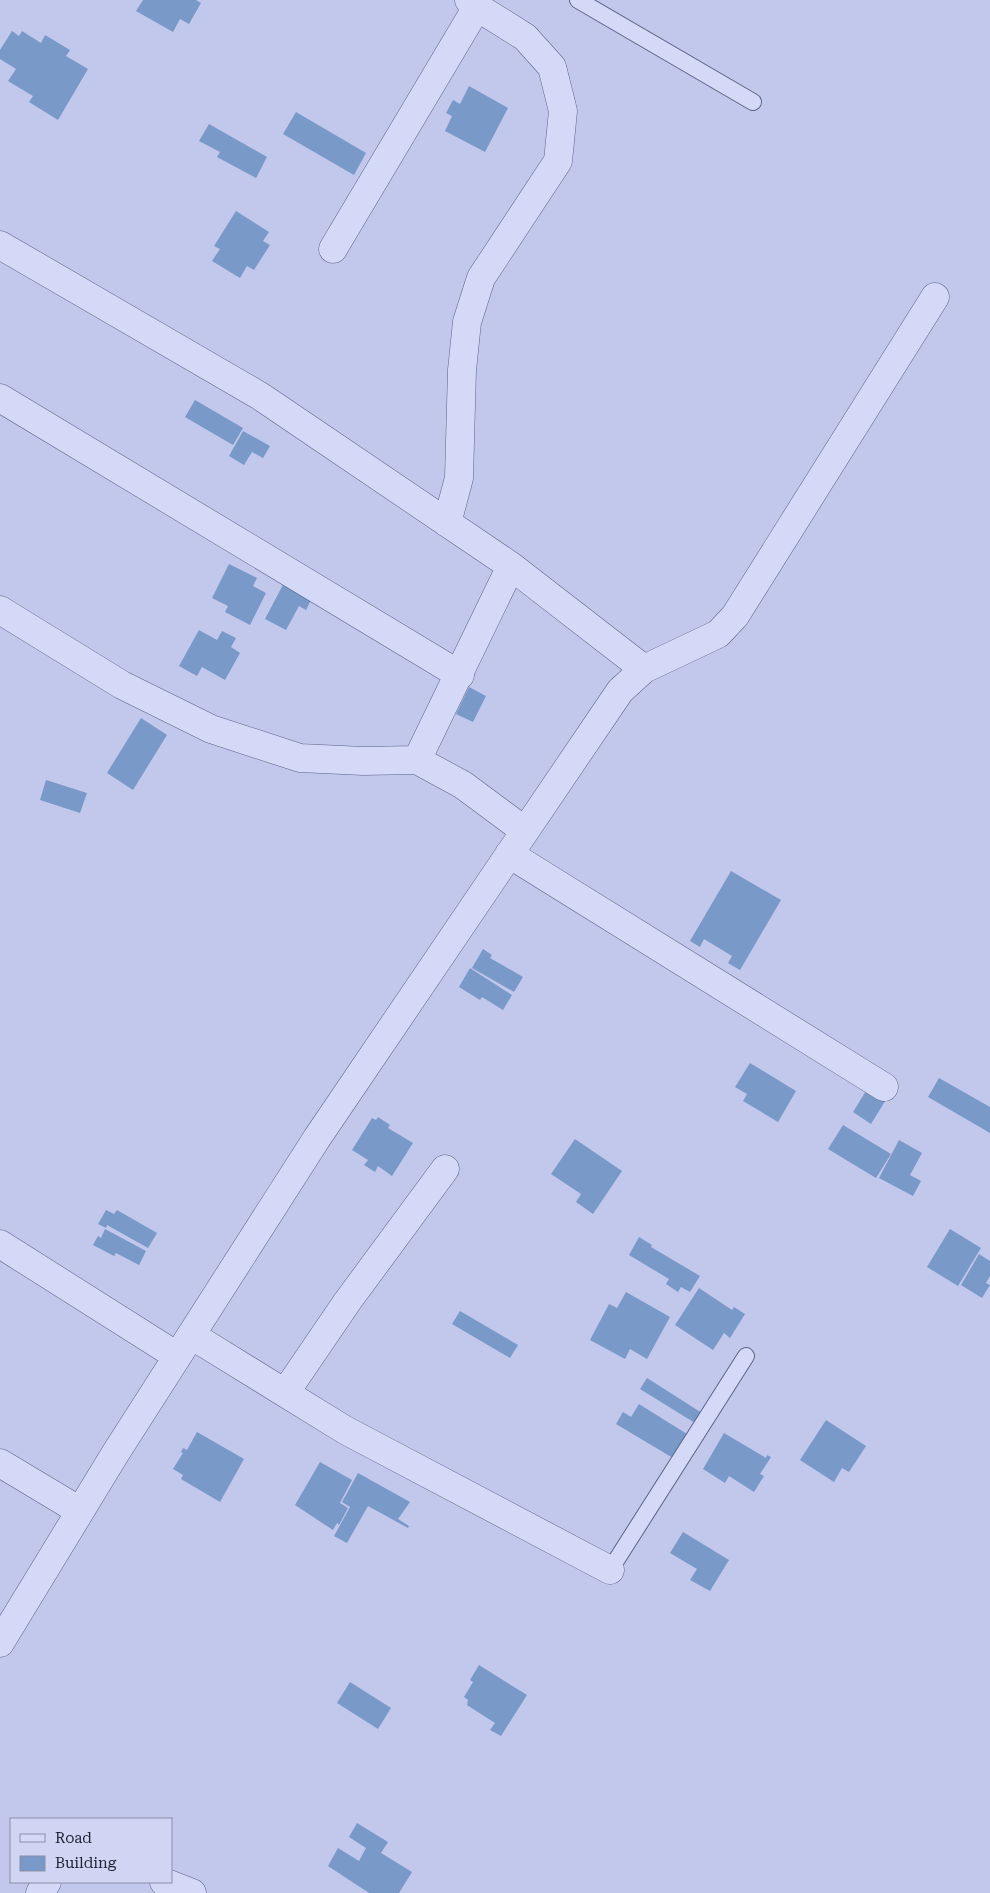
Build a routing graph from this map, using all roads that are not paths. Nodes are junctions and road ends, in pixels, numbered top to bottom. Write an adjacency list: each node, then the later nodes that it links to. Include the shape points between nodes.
1 (578, 0): 3 (lane)
2 (473, 4): 5 (street); 8 (street, via 525,37 552,67 563,111 558,161 481,278 467,322 462,370 459,478)
3 (753, 102)
4 (0, 245): 8 (street, via 260,396)
5 (333, 249)
6 (935, 297): 11 (street, via 735,616 718,634)
7 (0, 398): 12 (street)
8 (447, 523): 9 (street)
9 (511, 566): 11 (street); 12 (street)
10 (0, 610): 13 (street, via 122,685 211,729 300,758)
11 (644, 668): 14 (street, via 620,691)
12 (460, 675): 13 (street)
13 (417, 760): 14 (street, via 463,785)
14 (525, 830): 15 (street)
15 (509, 854): 16 (street); 19 (street, via 323,1130)
16 (884, 1088)
17 (445, 1169): 21 (street)
18 (0, 1244): 19 (street)
19 (184, 1346): 21 (street); 23 (street)
20 (746, 1356): 24 (lane)
21 (284, 1393): 24 (street, via 345,1430)
22 (0, 1463): 23 (street)
23 (80, 1511): 25 (street)
24 (610, 1570)
25 (0, 1643)
26 (167, 1883): 27 (street)
27 (192, 1893)

